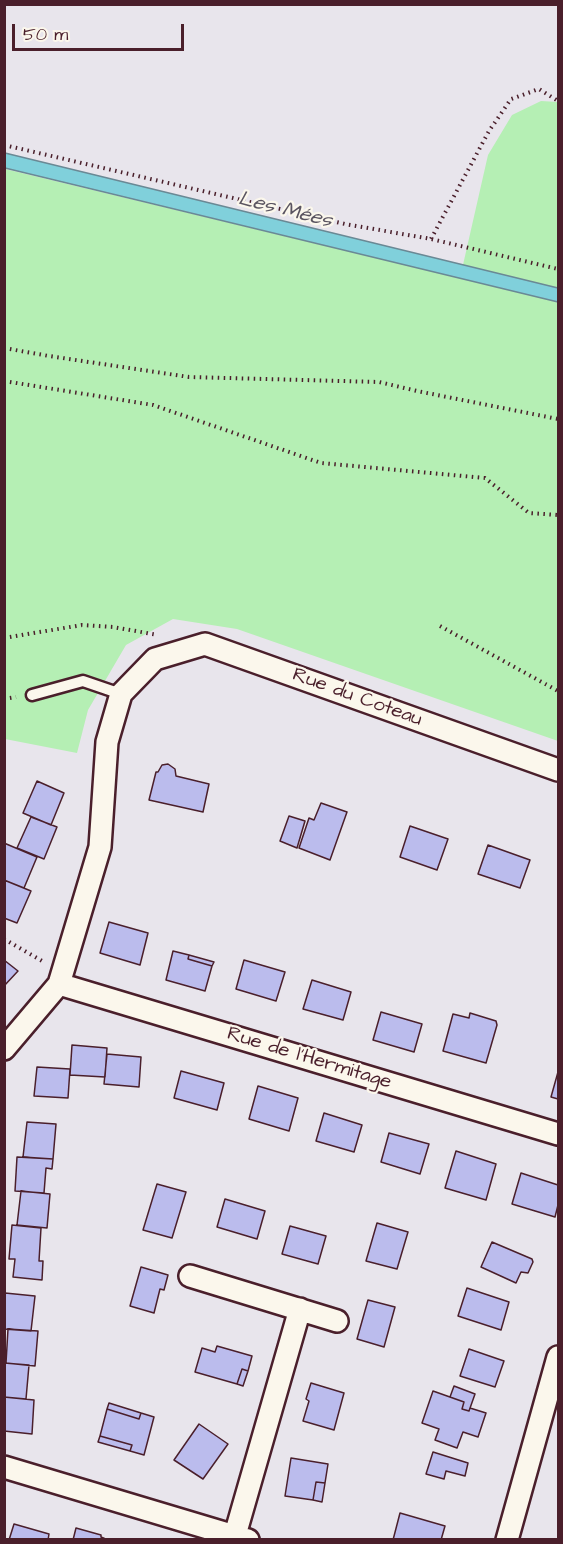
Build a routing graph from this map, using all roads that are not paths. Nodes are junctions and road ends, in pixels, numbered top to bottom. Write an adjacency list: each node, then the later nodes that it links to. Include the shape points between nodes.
1 (121, 694): 2 (lane, via 83,681); 3 (street, Rue du Coteau, via 155,659 205,644); 4 (street, via 106,742 100,847)
2 (32, 695)
3 (558, 770)
4 (61, 979): 5 (street); 6 (street, Rue de l'Hermitage)
5 (4, 1049)
6 (558, 1134)
7 (190, 1276): 8 (street)
8 (300, 1310): 9 (street); 13 (street)
9 (337, 1321)
10 (558, 1357): 11 (street)
11 (555, 1381): 14 (street)
12 (4, 1467): 13 (street)
13 (242, 1537)
14 (507, 1539)

